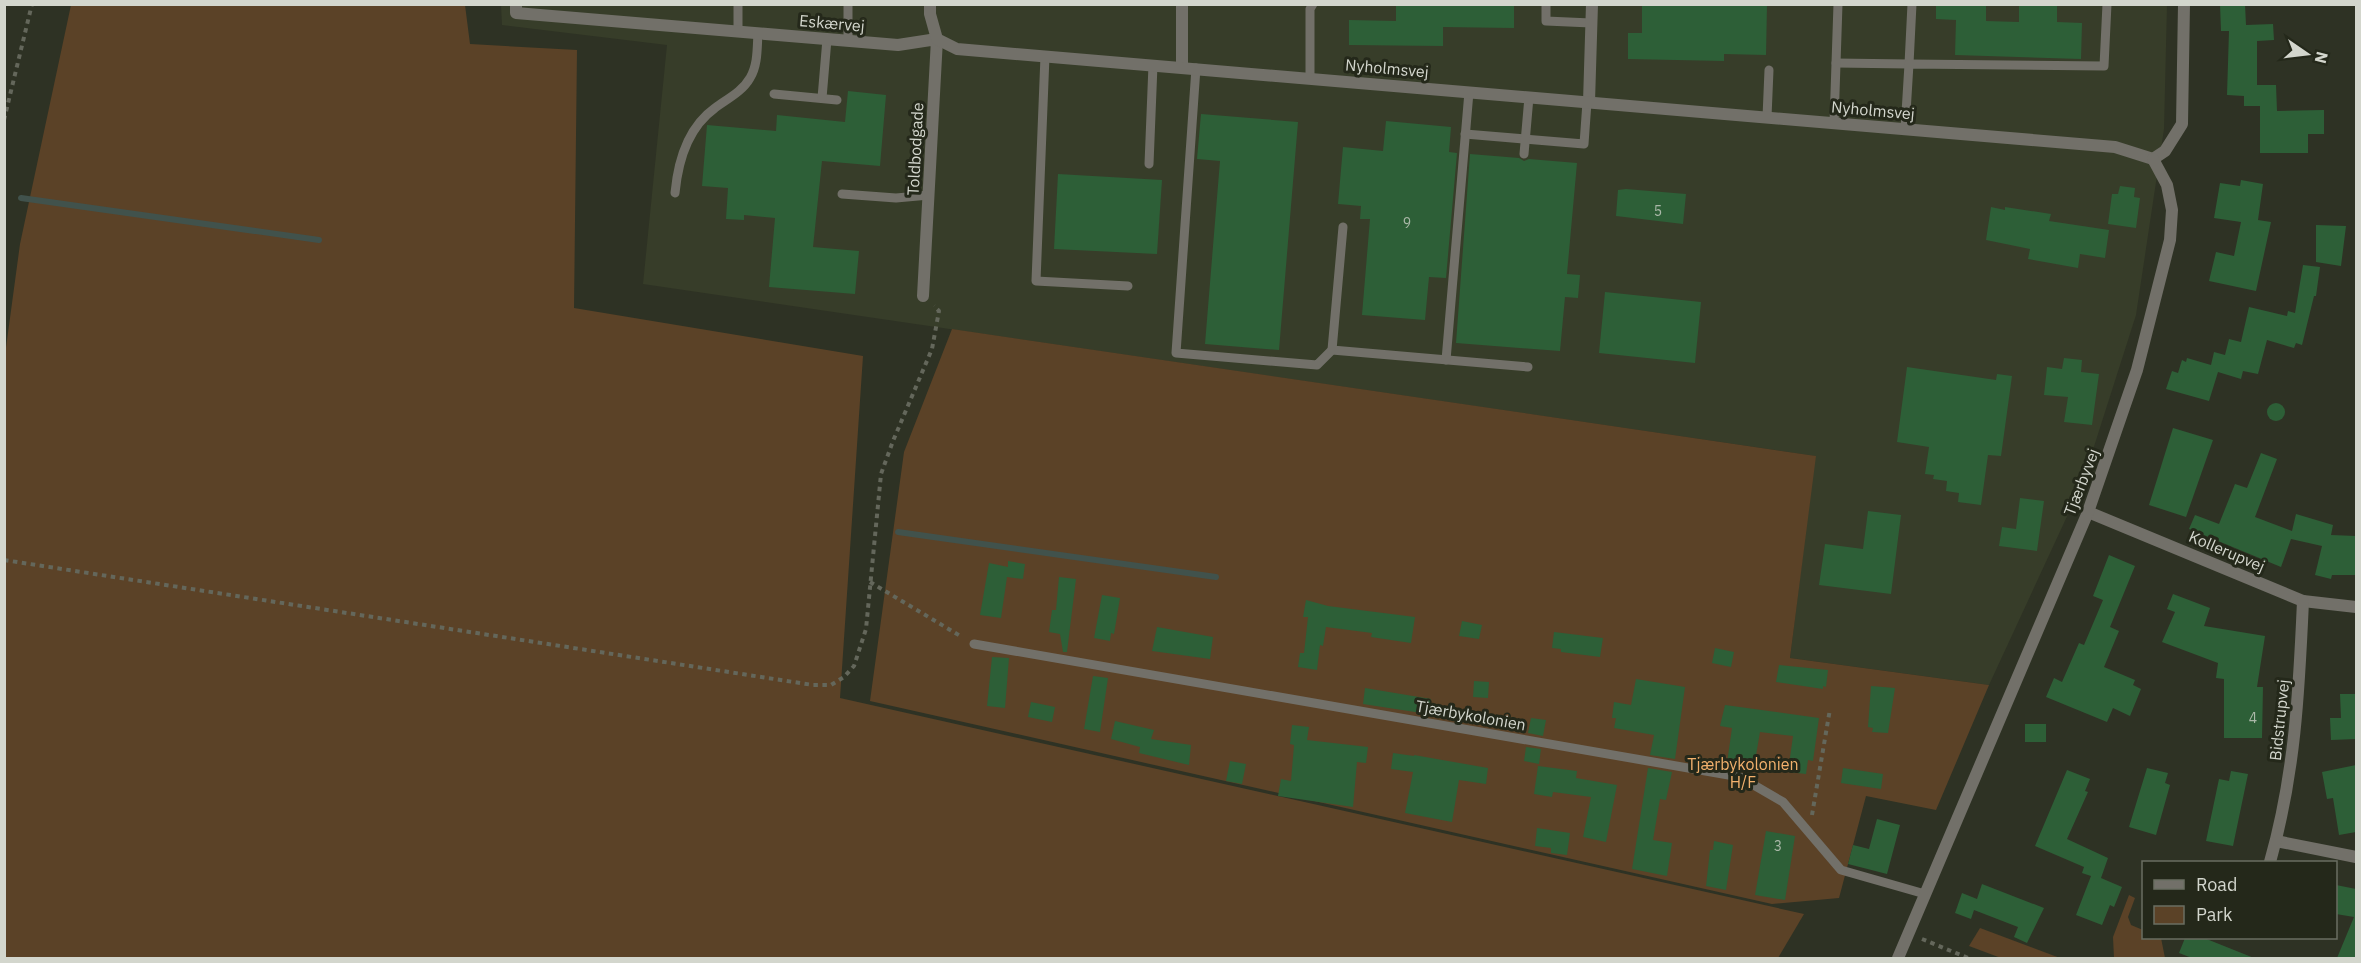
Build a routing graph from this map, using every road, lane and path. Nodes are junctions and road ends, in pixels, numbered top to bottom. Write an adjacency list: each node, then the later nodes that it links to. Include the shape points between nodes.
1 (32, 4): 35 (path)
2 (516, 4): 15 (street, Eskærvej, via 516,13)
3 (738, 4): 15 (lane)
4 (848, 4): 19 (lane)
5 (930, 4): 18 (street, Toldbodgade)
6 (1182, 4): 24 (street)
7 (1313, 4): 27 (lane)
8 (1546, 4): 14 (lane, via 1546,21)
9 (1592, 4): 14 (street)
10 (1838, 4): 21 (lane)
11 (1912, 4): 22 (lane)
12 (2107, 4): 22 (lane, via 2104,66)
13 (2184, 4): 41 (street, via 2182,124 2165,151)
14 (1591, 22): 33 (street)
15 (738, 31): 16 (street, Eskærvej)
16 (758, 33): 17 (street, Eskærvej); 43 (lane, via 750,79 703,117 693,130 680,160)
17 (827, 39): 19 (street, Eskærvej); 31 (lane)
18 (937, 39): 19 (street, Eskærvej, via 898,45); 20 (street, Nyholmsvej, via 957,49); 45 (street, Toldbodgade)
19 (848, 40)
20 (1045, 56): 23 (street, Nyholmsvej); 47 (lane, via 1036,281)
21 (1836, 63): 22 (lane); 36 (lane)
22 (1909, 63): 37 (lane)
23 (1153, 65): 24 (street, Nyholmsvej); 42 (lane)
24 (1182, 67): 25 (street, Nyholmsvej)
25 (1196, 69): 27 (street, Nyholmsvej); 49 (lane, via 1176,353 1317,365)
26 (1769, 70): 34 (lane)
27 (1310, 78): 28 (street, Nyholmsvej)
28 (1468, 92): 30 (street, Nyholmsvej); 38 (lane)
29 (774, 94): 31 (lane)
30 (1529, 97): 33 (street, Nyholmsvej); 39 (lane)
31 (822, 98): 32 (lane)
32 (837, 100)
33 (1588, 102): 34 (street, Nyholmsvej); 39 (lane, via 1584,144)
34 (1767, 117): 36 (street, Nyholmsvej)
35 (4, 120)
36 (1834, 123): 37 (street, Nyholmsvej)
37 (1905, 129): 41 (street, Nyholmsvej, via 2115,147)
38 (1465, 134): 39 (lane); 50 (lane)
39 (1525, 139): 40 (lane)
40 (1524, 154)
41 (2153, 159): 52 (street, Tjærbyvej, via 2167,185 2172,210 2170,240 2137,370)
42 (1149, 164)
43 (675, 193)
44 (842, 194): 45 (lane, via 896,198)
45 (929, 195): 48 (street, Toldbodgade)
46 (1343, 227): 49 (lane)
47 (1128, 286)
48 (923, 296): 54 (path, via 939,311 932,350 880,474)
49 (1332, 350): 50 (lane)
50 (1446, 360): 51 (lane)
51 (1528, 368)
52 (2088, 512): 55 (street, Kollerupvej); 63 (street, Tjærbyvej)
53 (4, 560): 54 (path, via 813,685 831,685 854,666 866,629)
54 (870, 582): 57 (path)
55 (2303, 601): 56 (street, Kollerupvej); 60 (street, Bidstrupvej, via 2294,752)
56 (2356, 607)
57 (974, 644): 59 (lane, Tjærbykolonien, via 1740,777 1783,802)
58 (1830, 709): 59 (path)
59 (1809, 833): 63 (lane, Tjærbykolonien, via 1841,870)
60 (2276, 841): 61 (street); 62 (street, Bidstrupvej)
61 (2356, 857)
62 (2270, 861)
63 (1926, 894): 64 (street, Tjærbyvej)
64 (1909, 933): 65 (street, Tjærbyvej); 66 (path)
65 (1898, 958)
66 (1968, 958)

